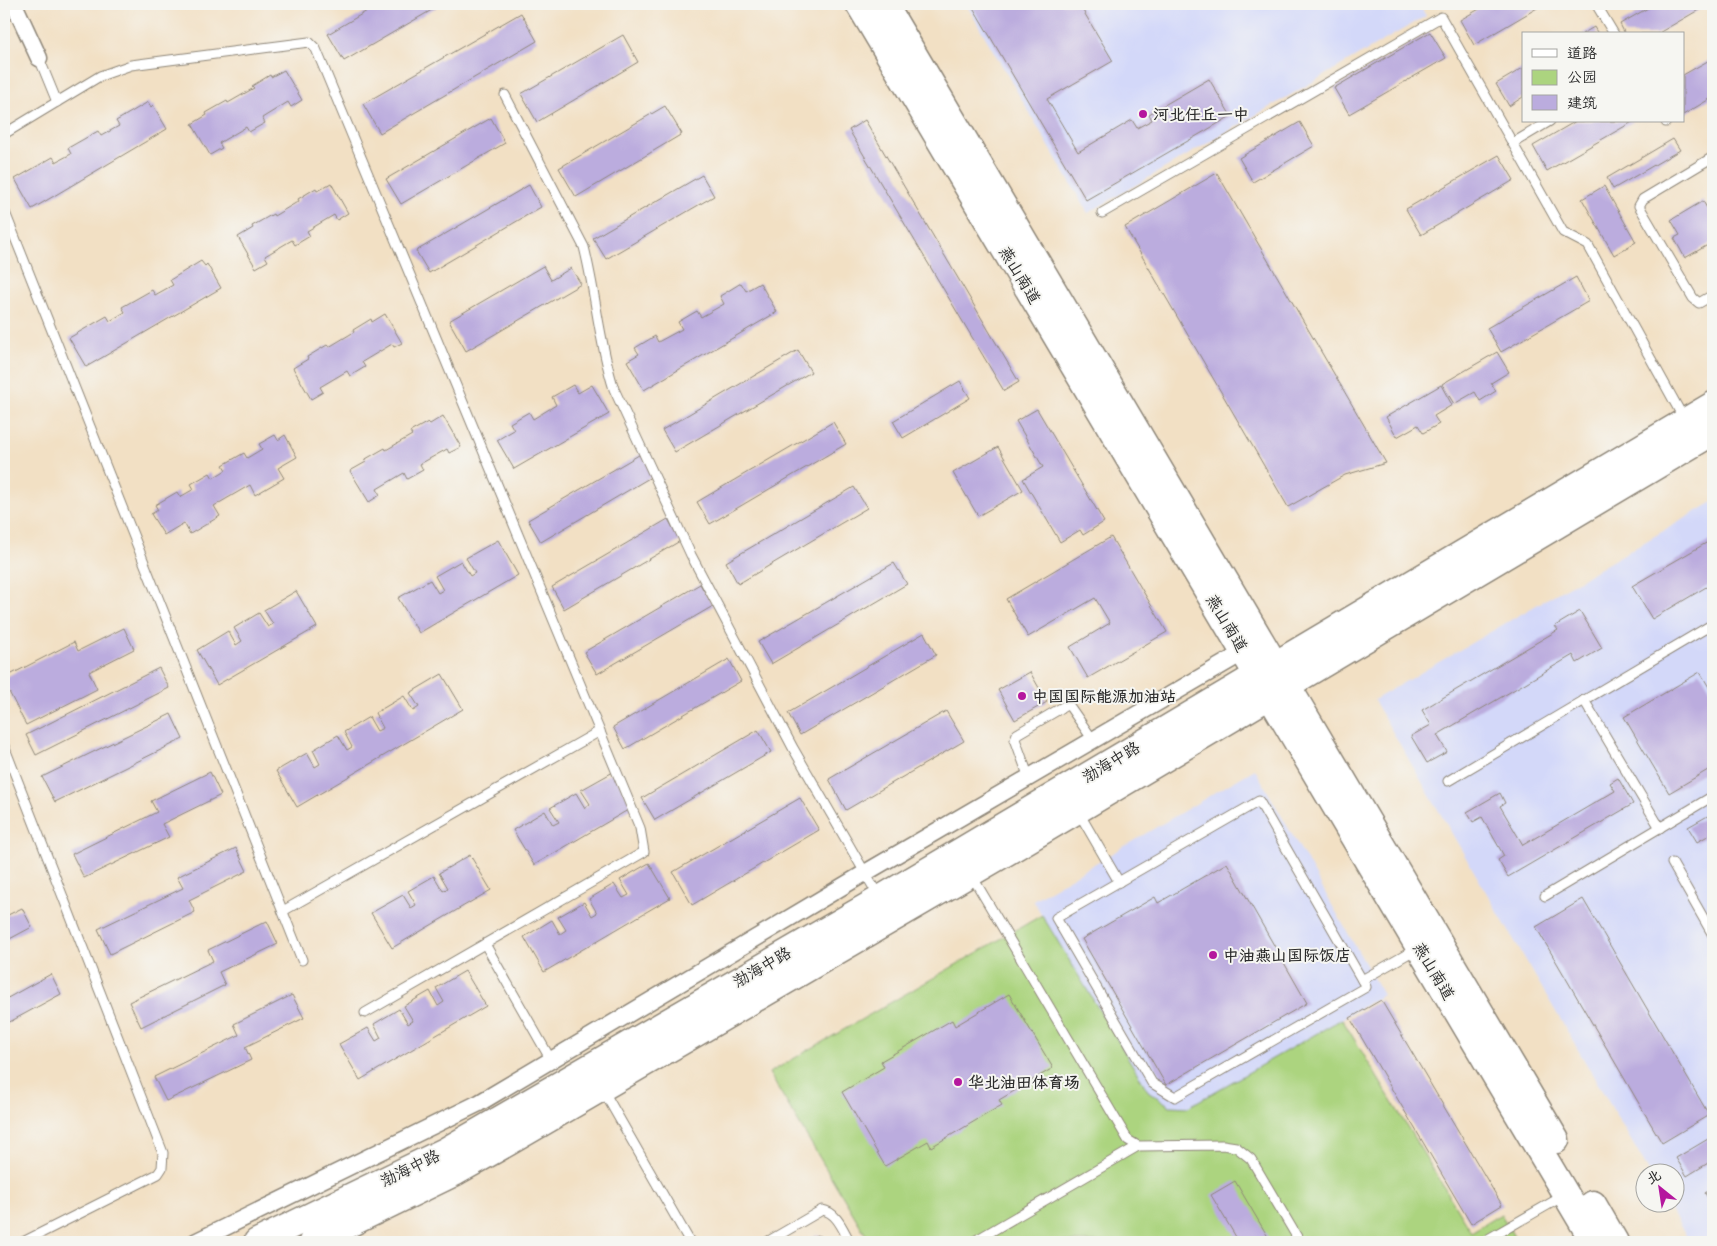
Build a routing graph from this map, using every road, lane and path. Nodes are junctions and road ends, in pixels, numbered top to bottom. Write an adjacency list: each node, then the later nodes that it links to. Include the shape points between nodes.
1 (14, 4): 6 (street)
2 (859, 4): 20 (main road, 燕山南道)
3 (884, 4): 21 (main road, 燕山南道)
4 (1596, 4): 5 (lane)
5 (1613, 32)
6 (39, 58): 8 (lane)
7 (505, 95): 32 (lane, via 584,247 605,362 622,407 691,555 793,748)
8 (57, 102): 10 (lane); 23 (lane, via 100,76 131,65 309,42 316,49)
9 (1548, 122): 11 (lane)
10 (4, 134)
11 (1513, 143): 14 (lane, via 1441,17); 17 (lane, via 1564,232 1588,245)
12 (1713, 157): 15 (lane, via 1643,199 1640,206 1693,298 1699,303)
13 (4, 210): 37 (lane)
14 (1102, 213)
15 (1713, 295)
16 (1713, 405): 17 (main road)
17 (1685, 421): 21 (main road)
18 (1713, 432): 21 (main road)
19 (1713, 624): 22 (lane)
20 (1244, 652): 21 (main road, 燕山南道); 24 (street)
21 (1272, 681): 29 (main road, 渤海中路); 36 (main road, 渤海中路); 40 (main road, 燕山南道); 59 (main road, 燕山南道)
22 (1584, 700): 27 (lane); 30 (lane)
23 (600, 731): 37 (lane); 39 (lane, via 640,828 644,852)
24 (1094, 740): 26 (street); 26 (lane, via 1068,704 1017,734 1015,738)
25 (4, 746): 48 (lane, via 163,1153 162,1168 158,1174)
26 (1029, 778): 32 (street)
27 (1448, 781)
28 (1713, 796): 30 (lane)
29 (1078, 810): 33 (main road, 渤海中路); 34 (lane)
30 (1660, 828): 35 (lane)
31 (1672, 863): 38 (lane)
32 (865, 873): 36 (lane); 44 (street)
33 (971, 873): 45 (main road, 渤海中路); 46 (lane, via 1128,1140)
34 (1119, 882): 42 (lane, via 1259,801); 42 (lane, via 1056,918 1152,1083 1175,1097 1366,987)
35 (1545, 896)
36 (880, 899): 50 (main road, 渤海中路, via 454,1146)
37 (283, 911): 41 (lane)
38 (1713, 936)
39 (485, 944): 43 (lane); 44 (lane)
40 (1420, 947): 42 (lane); 47 (main road, 燕山南道)
41 (302, 960)
42 (1362, 980)
43 (365, 1013)
44 (551, 1060): 49 (street, via 479,1103)
45 (602, 1088): 51 (main road, 渤海中路, via 456,1172); 52 (lane)
46 (1138, 1146): 55 (lane); 56 (lane, via 1223,1144 1236,1147 1252,1159)
47 (1566, 1194): 57 (lane); 58 (main road, 燕山南道)
48 (24, 1242)
49 (195, 1242)
50 (258, 1242)
51 (312, 1242)
52 (690, 1242)
53 (767, 1242): 54 (lane, via 822,1210 834,1214)
54 (850, 1242)
55 (973, 1242)
56 (1300, 1242)
57 (1483, 1242)
58 (1594, 1242)
59 (1616, 1242)

